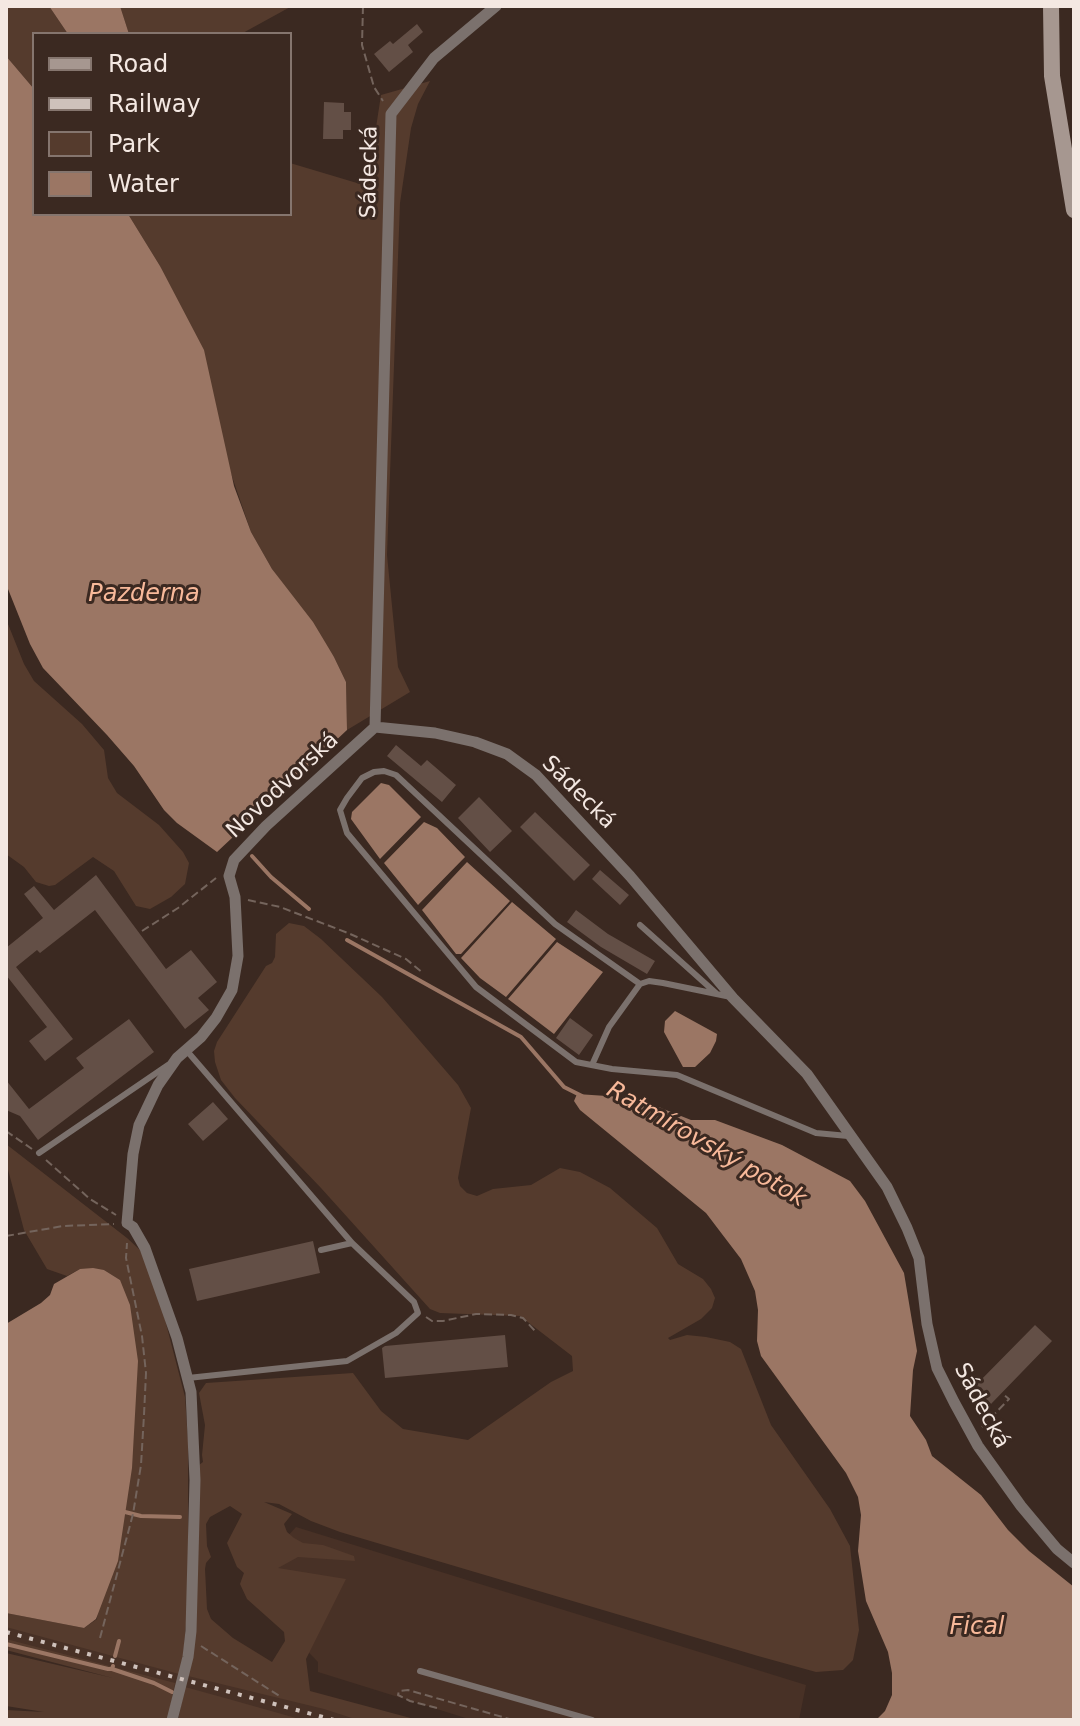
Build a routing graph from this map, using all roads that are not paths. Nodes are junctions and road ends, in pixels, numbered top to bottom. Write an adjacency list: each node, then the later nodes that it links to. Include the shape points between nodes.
1 (496, 6): 4 (street, Sádecká, via 434,58 391,114)
2 (1051, 6): 3 (main road, via 1052,76)
3 (1074, 210)
4 (375, 727): 8 (street, Sádecká, via 475,742 507,754 536,775); 9 (street, Novodvorská, via 234,860 229,876 238,956 232,990 216,1018)
5 (640, 925): 7 (lane)
6 (640, 984): 7 (lane, via 649,981); 10 (lane, via 609,1027); 10 (lane, via 555,924 396,775 374,772 362,778 347,798 340,810 347,833 476,987 576,1062)
7 (717, 994): 8 (lane)
8 (733, 998): 11 (street, Sádecká, via 807,1074)
9 (182, 1055): 12 (lane); 13 (lane); 15 (street, Novodvorská, via 158,1085 139,1125 130,1225 145,1248)
10 (592, 1065): 11 (lane, via 677,1075 816,1133)
11 (851, 1136): 16 (street, Sádecká, via 887,1187 919,1258 937,1368 973,1436 1021,1506)
12 (39, 1153)
13 (352, 1243): 14 (lane); 15 (lane, via 414,1302 418,1313 396,1333 347,1361)
14 (321, 1250)
15 (188, 1378): 18 (street, via 195,1480 190,1639)
16 (1074, 1563)
17 (420, 1671): 19 (lane)
18 (172, 1720)
19 (592, 1720)

